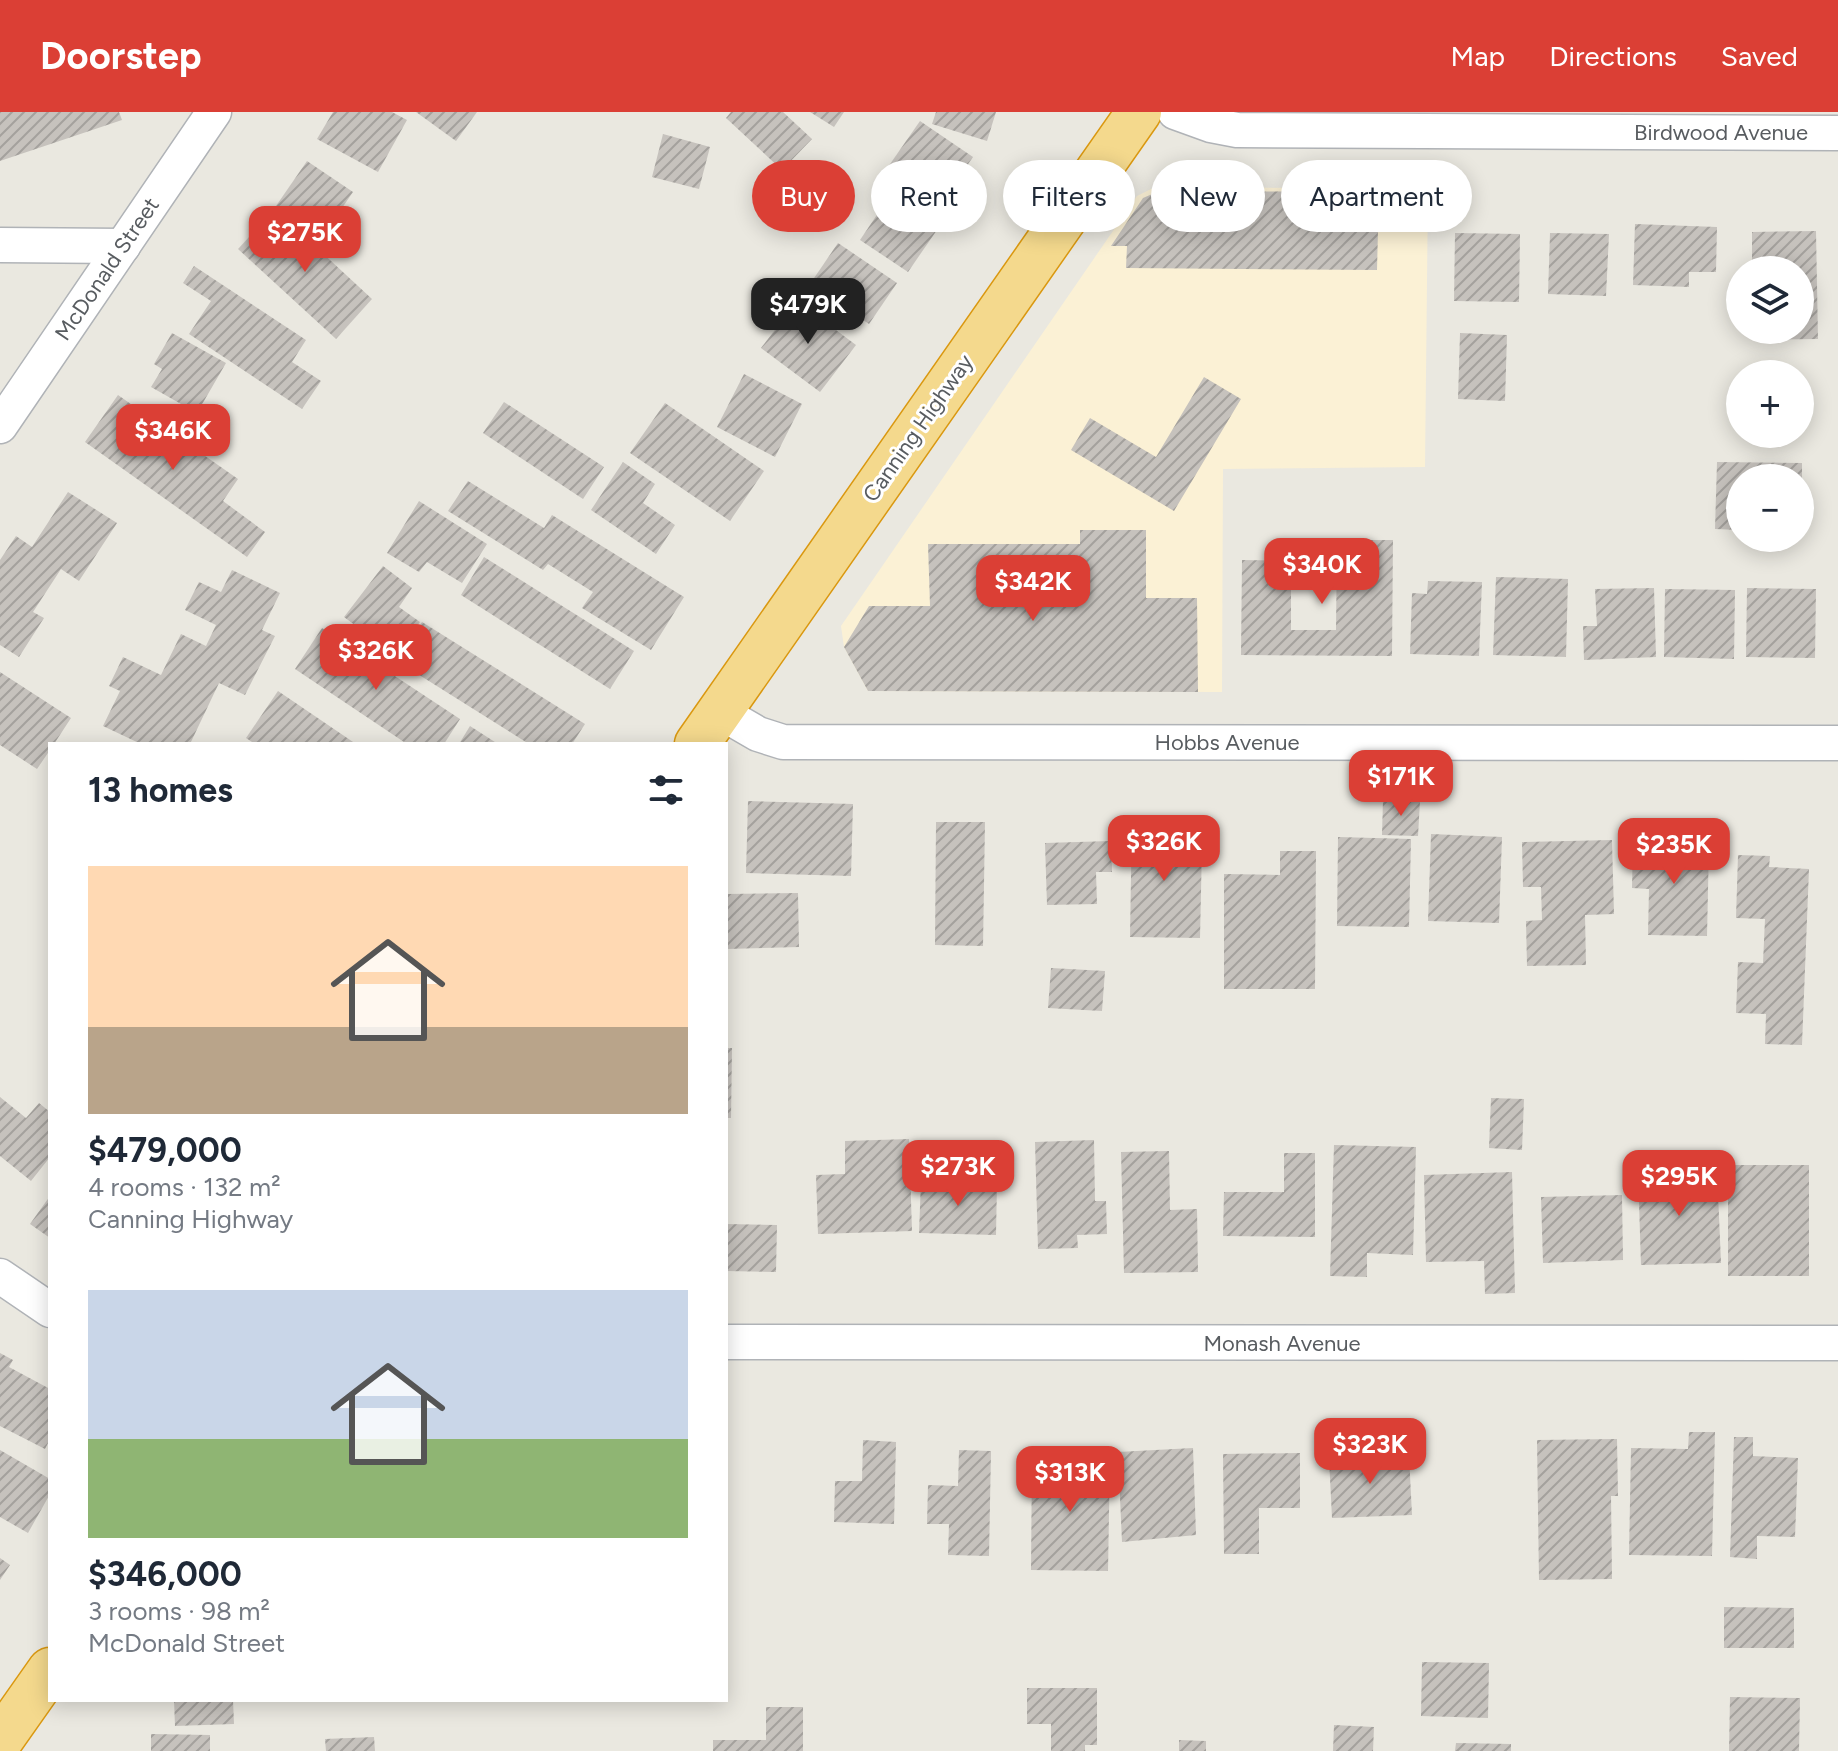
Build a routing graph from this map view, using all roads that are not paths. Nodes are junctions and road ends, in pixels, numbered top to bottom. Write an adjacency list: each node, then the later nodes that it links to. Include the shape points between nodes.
1 (214, 112): 6 (street, McDonald Street)
2 (1139, 112): 8 (highway, Canning Highway)
3 (1175, 112): 4 (street, Birdwood Avenue, via 1237,130)
4 (1838, 133)
5 (0, 245): 6 (street)
6 (123, 246): 7 (street, McDonald Street)
7 (0, 426)
8 (708, 728): 9 (street, Hobbs Avenue, via 783,742)
9 (1838, 743)
10 (0, 1276): 11 (street)
11 (48, 1309)
12 (728, 1342): 13 (street, Monash Avenue)
13 (1838, 1343)
14 (48, 1673): 15 (highway)
15 (0, 1741)

